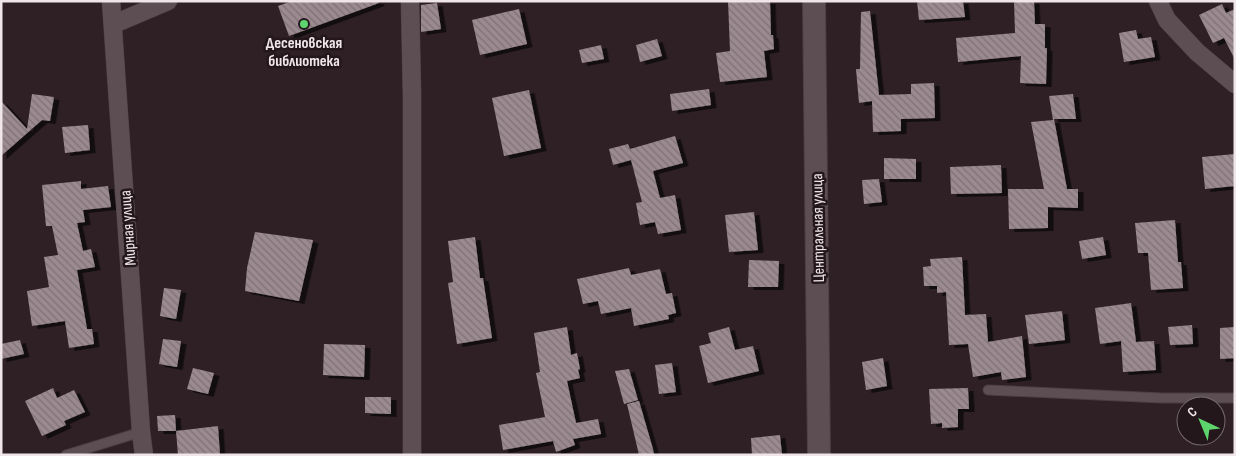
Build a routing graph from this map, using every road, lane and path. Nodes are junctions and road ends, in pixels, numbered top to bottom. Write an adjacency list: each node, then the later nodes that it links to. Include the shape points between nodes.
1 (111, 1): 6 (street, Мирная улица)
2 (168, 1): 6 (street)
3 (410, 1): 13 (street)
4 (814, 1): 14 (street, Центральная улица)
5 (1158, 1): 7 (street, via 1167,20 1197,52)
6 (114, 24): 10 (street, Мирная улица)
7 (1235, 84)
8 (988, 390): 9 (lane)
9 (1235, 398)
10 (141, 432): 11 (lane); 12 (street, Мирная улица)
11 (66, 455)
12 (144, 455)
13 (412, 455)
14 (819, 455)

